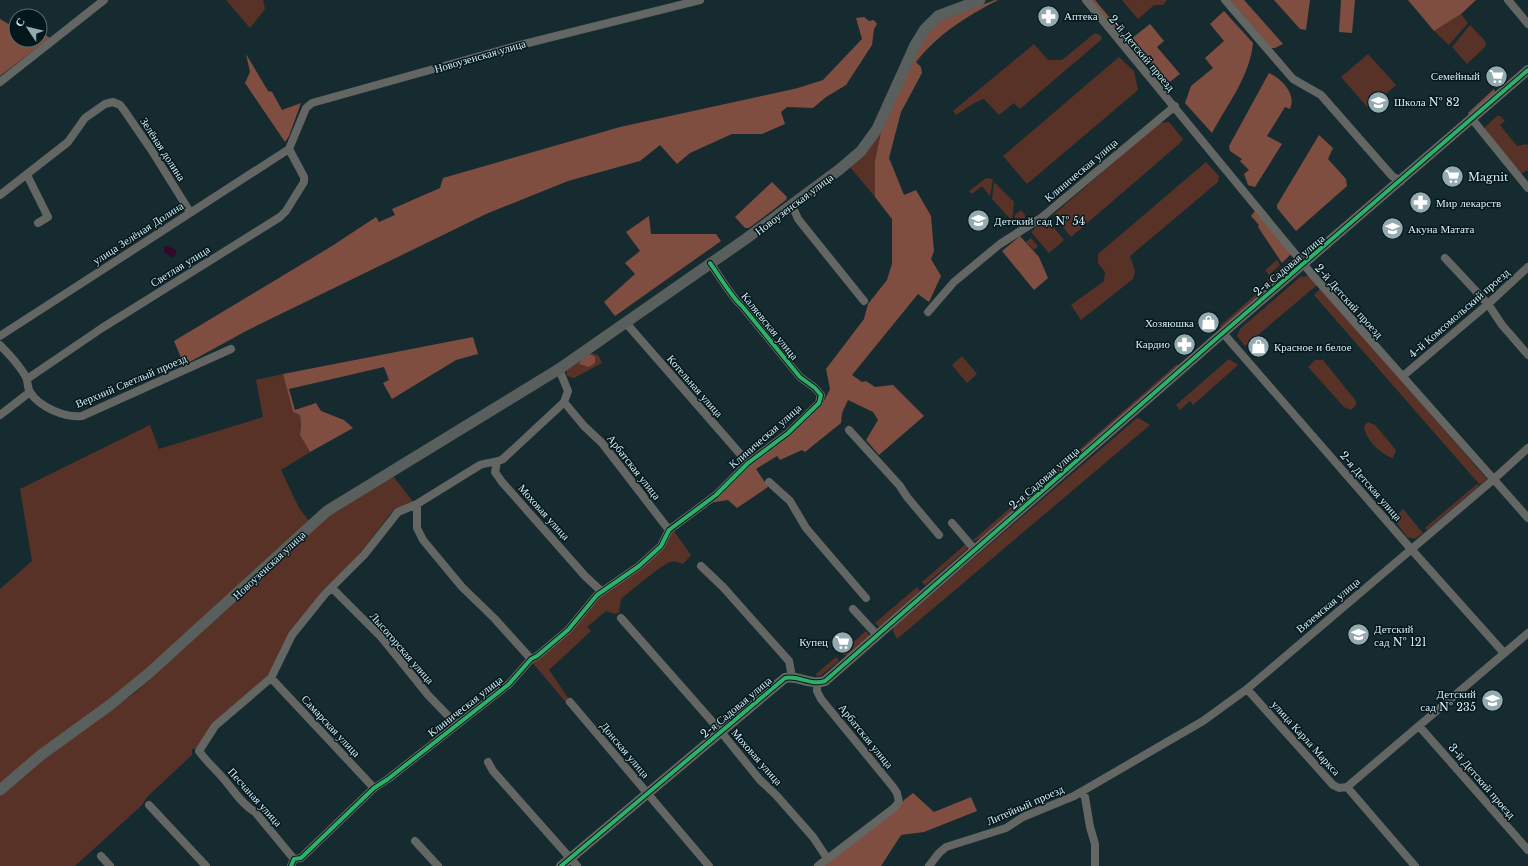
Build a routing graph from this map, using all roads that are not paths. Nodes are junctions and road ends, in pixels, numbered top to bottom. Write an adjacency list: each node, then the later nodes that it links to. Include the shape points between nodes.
1 (104, 0): 9 (street)
2 (700, 0): 12 (street, Новоузенская улица, via 516,46 312,104 306,108)
3 (980, 0): 17 (main road, Новоузенская улица, via 932,20 915,45 877,129 869,140 840,169)
4 (1086, 0): 10 (street, 2-й Детский проезд)
5 (1225, 0): 14 (street, via 1293,79 1321,95 1392,176)
6 (1508, 0): 7 (street)
7 (1528, 24)
8 (1528, 70): 11 (street, 2-я Садовая улица)
9 (0, 82)
10 (1174, 106): 22 (street, 2-й Детский проезд); 26 (street, Клиническая улица, via 1041,218 1000,244 954,282)
11 (1472, 119): 14 (street, 2-я Садовая улица); 15 (street)
12 (289, 150): 18 (street, улица Зелёная Долина); 35 (street, Светлая улица, via 304,177 304,182 286,211)
13 (27, 175): 16 (street); 18 (street, Зелёная долина, via 68,142 86,118 105,104 113,102 124,110); 19 (street, via 48,217)
14 (1401, 181): 22 (street, 2-я Садовая улица)
15 (1528, 188)
16 (0, 196)
17 (792, 205): 21 (main road, Новоузенская улица); 24 (street, via 798,219)
18 (190, 212): 29 (street, улица Зелёная Долина)
19 (38, 223)
20 (1445, 258): 25 (street)
21 (710, 263): 27 (main road, Новоузенская улица); 37 (street, Каляевская улица, via 735,301 742,306 800,377)
22 (1304, 264): 28 (street, 2-я Садовая улица); 34 (street, 2-й Детский проезд)
23 (1528, 266): 25 (street, 4-й Комсомольский проезд)
24 (864, 301)
25 (1488, 304): 32 (street); 34 (street, 4-й Комсомольский проезд)
26 (928, 312)
27 (626, 323): 33 (main road, Новоузенская улица); 43 (street, Котельная улица)
28 (1223, 333): 51 (street, 2-я Детская улица); 52 (street, 2-я Садовая улица)
29 (0, 336)
30 (0, 345): 35 (street)
31 (231, 349): 36 (street, Верхний Светлый проезд, via 82,416 67,416 52,411)
32 (1528, 355)
33 (559, 369): 38 (street, via 568,391); 75 (main road, Новоузенская улица, via 327,511 148,674 40,755)
34 (1403, 376): 44 (street, 2-й Детский проезд)
35 (27, 379): 36 (street)
36 (30, 392): 39 (street)
37 (821, 395): 43 (street, Клиническая улица, via 819,403 788,433)
38 (564, 402): 42 (street); 49 (street, Арбатская улица, via 602,443)
39 (0, 415)
40 (850, 430): 50 (street)
41 (1528, 448): 44 (street, Вяземская улица)
42 (497, 462): 46 (street, via 480,465); 55 (street, Моховая улица, via 495,472 502,482)
43 (748, 462): 49 (street, Клиническая улица, via 716,495)
44 (1494, 479): 47 (street, 2-й Детский проезд); 51 (street, Вяземская улица)
45 (769, 482): 56 (street, via 790,501 806,528)
46 (417, 504): 54 (street, via 398,512 364,555); 62 (street, via 417,528 423,540 462,587)
47 (1528, 518)
48 (952, 523): 52 (street)
49 (669, 530): 55 (street, Клиническая улица, via 662,546 639,566)
50 (939, 535)
51 (1411, 549): 61 (street, 2-я Детская улица); 66 (street, Вяземская улица)
52 (975, 550): 60 (street, 2-я Садовая улица)
53 (701, 566): 63 (street, via 789,661)
54 (332, 588): 64 (street, via 292,635); 68 (street, Лысогорская улица, via 382,638 428,695)
55 (601, 591): 62 (street, Клиническая улица, via 568,630)
56 (866, 598)
57 (853, 609): 60 (street)
58 (621, 618): 70 (street, Моховая улица)
59 (1528, 633): 61 (street)
60 (877, 635): 65 (street, 2-я Садовая улица, via 825,681)
61 (1504, 653): 69 (street)
62 (531, 659): 68 (street, Клиническая улица, via 509,684)
63 (792, 676): 65 (street); 70 (street, 2-я Садовая улица, via 785,678)
64 (271, 678): 74 (street, Самарская улица); 84 (street, Песчаная улица, via 215,726 199,751 248,808 255,812)
65 (817, 683): 82 (street, Арбатская улица, via 821,699 893,787 899,802)
66 (1247, 689): 72 (street, Вяземская улица, via 1203,721); 73 (street, улица Карла Маркса, via 1333,785 1339,788)
67 (570, 702): 77 (street, Донская улица)
68 (456, 724): 74 (street, Клиническая улица)
69 (1419, 726): 73 (street); 80 (street, 3-й Детский проезд)
70 (720, 732): 77 (street, 2-я Садовая улица); 82 (street, Моховая улица, via 813,837)
71 (488, 762): 83 (street, via 493,771)
72 (1130, 763): 76 (street, Литейный проезд)
73 (1347, 787): 93 (street, улица Карла Маркса)
74 (374, 788): 84 (street, Клиническая улица)
75 (0, 790)
76 (1081, 792): 91 (street, Литейный проезд, via 1023,817 1006,828 946,847); 92 (street, via 1085,797 1095,844)
77 (647, 794): 83 (street, 2-я Садовая улица); 89 (street, Донская улица)
78 (149, 805): 86 (street)
79 (415, 840): 87 (street)
80 (1528, 850)
81 (101, 856): 85 (street)
82 (827, 858): 90 (street)
83 (573, 862): 88 (street, 2-я Садовая улица)
84 (296, 863)
85 (110, 866)
86 (206, 866)
87 (438, 866)
88 (561, 866)
89 (709, 866)
90 (818, 866)
91 (929, 866)
92 (1095, 866)
93 (1415, 866)

